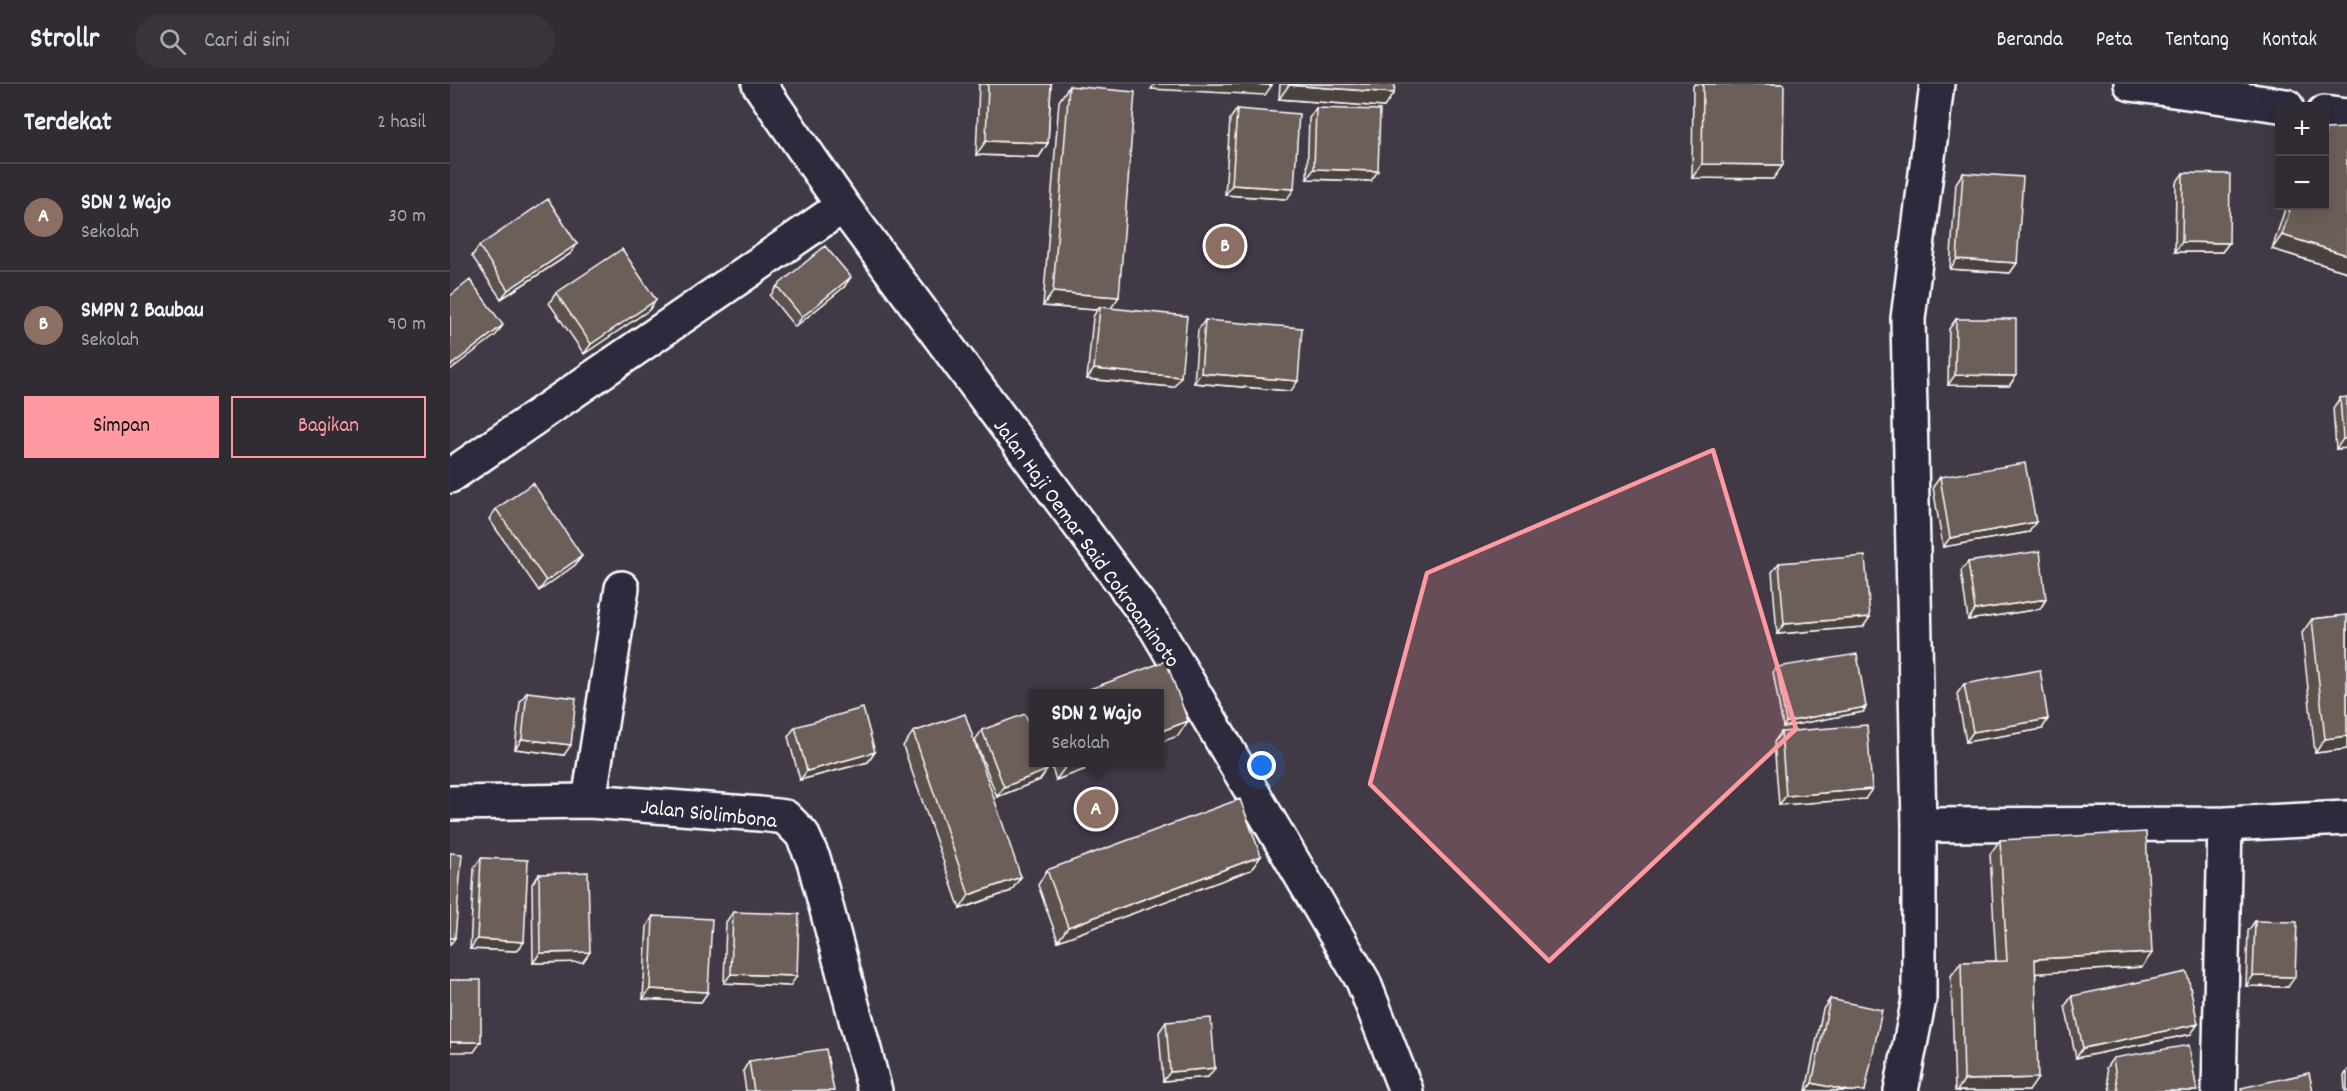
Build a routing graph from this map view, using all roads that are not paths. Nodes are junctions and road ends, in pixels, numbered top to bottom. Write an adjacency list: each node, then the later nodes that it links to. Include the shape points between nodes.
1 (759, 84): 8 (main road, Jalan Haji Oemar Said Cokroaminoto)
2 (1937, 84): 15 (main road, via 1908,319)
3 (2131, 84): 4 (main road)
4 (2238, 91): 5 (main road)
5 (2275, 103)
6 (2329, 114): 7 (main road)
7 (2347, 116)
8 (843, 207): 9 (main road); 17 (main road, Jalan Haji Oemar Said Cokroaminoto, via 1156,628 1363,981)
9 (450, 476)
10 (622, 588): 11 (main road)
11 (589, 801): 12 (main road, Jalan Siolimbona); 16 (main road, Jalan Siolimbona, via 768,815 785,818 802,834 814,861)
12 (450, 803)
13 (2347, 818): 14 (main road)
14 (2225, 824): 15 (main road); 19 (main road)
15 (1919, 825): 18 (main road, via 1919,999)
16 (875, 1091)
17 (1406, 1091)
18 (1901, 1091)
19 (2219, 1091)

